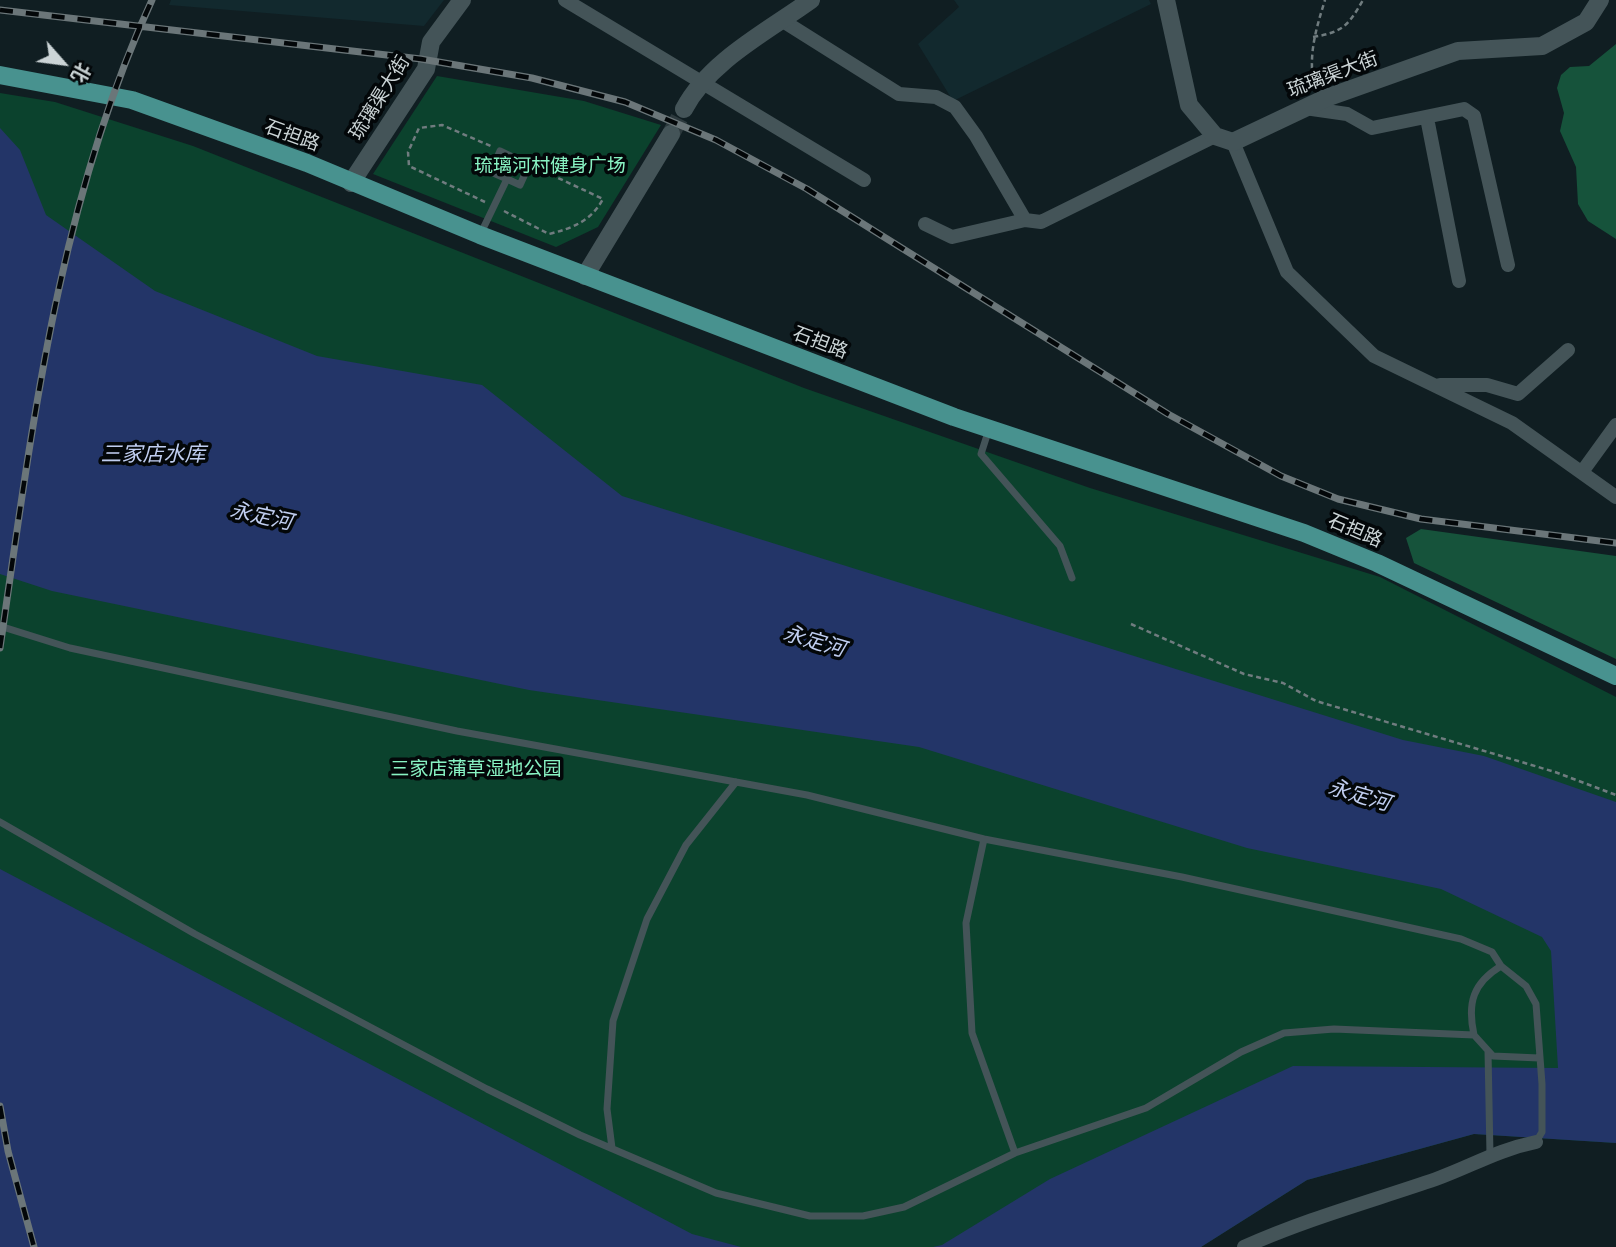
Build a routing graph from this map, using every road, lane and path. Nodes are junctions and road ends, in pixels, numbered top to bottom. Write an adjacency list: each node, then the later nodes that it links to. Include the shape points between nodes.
1 (462, 0): 22 (street, 琉璃渠大街, via 431,42 426,69)
2 (565, 0): 11 (street)
3 (811, 0): 8 (street)
4 (1166, 0): 16 (street, via 1189,105)
5 (1325, 0): 9 (path)
6 (1363, 0): 9 (path, via 1349,25)
7 (1600, 0): 12 (street, 琉璃渠大街, via 1586,22 1542,46 1458,51)
8 (783, 21): 11 (street); 24 (street, via 899,94 936,97 955,107)
9 (1313, 37): 12 (path)
10 (0, 75): 22 (main road, 石担路, via 132,100)
11 (703, 81): 13 (street); 21 (street)
12 (1311, 104): 14 (street, via 1347,114 1372,128); 17 (street, 琉璃渠大街)
13 (684, 109)
14 (1427, 118): 27 (street, via 1464,109 1474,116); 29 (street)
15 (671, 134): 28 (street)
16 (1215, 136): 17 (street); 24 (street, via 1041,222)
17 (1233, 142): 31 (street, via 1287,272 1374,356)
18 (500, 151): 19 (lane); 20 (lane, via 491,172); 23 (path, via 442,125 419,128 408,152 409,166)
19 (529, 165): 20 (lane, via 520,185); 23 (path, via 603,199 596,212 574,228 550,233)
20 (507, 179): 23 (lane)
21 (864, 180)
22 (351, 183): 26 (main road, 石担路)
23 (494, 206): 26 (lane)
24 (1025, 220): 25 (street, via 952,237)
25 (925, 224)
26 (480, 235): 28 (main road, 石担路)
27 (1508, 265)
28 (585, 276): 33 (main road, 石担路)
29 (1459, 281)
30 (1568, 350): 31 (street, via 1518,394 1487,385)
31 (1435, 385): 34 (street, via 1513,423)
32 (1616, 425): 34 (street)
33 (989, 428): 36 (lane, via 981,454 1060,546); 39 (main road, 石担路, via 1304,533)
34 (1582, 472): 35 (street)
35 (1616, 497)
36 (1072, 578)
37 (1131, 624): 41 (path, via 1244,674 1283,682 1316,701 1555,772)
38 (0, 626): 40 (lane, via 71,648 457,731)
39 (1616, 676)
40 (736, 782): 43 (lane); 49 (lane, via 686,845 647,919 613,1021 607,1109)
41 (1616, 795)
42 (0, 822): 49 (lane, via 220,947 486,1089)
43 (984, 839): 44 (lane, via 1461,939 1492,952); 50 (lane, via 966,923 972,1033)
44 (1501, 966): 45 (lane, via 1482,978 1472,1000); 47 (lane, via 1526,986 1536,1004)
45 (1474, 1035): 46 (lane); 50 (lane, via 1334,1029 1284,1033 1241,1052 1146,1108)
46 (1488, 1050): 47 (lane, via 1493,1056); 51 (lane)
47 (1539, 1058): 48 (lane, via 1542,1132)
48 (1536, 1142): 51 (street)
49 (612, 1148): 50 (lane, via 716,1193 810,1216 863,1216 904,1206)
50 (1015, 1153)
51 (1490, 1155): 52 (street)
52 (1244, 1247)

